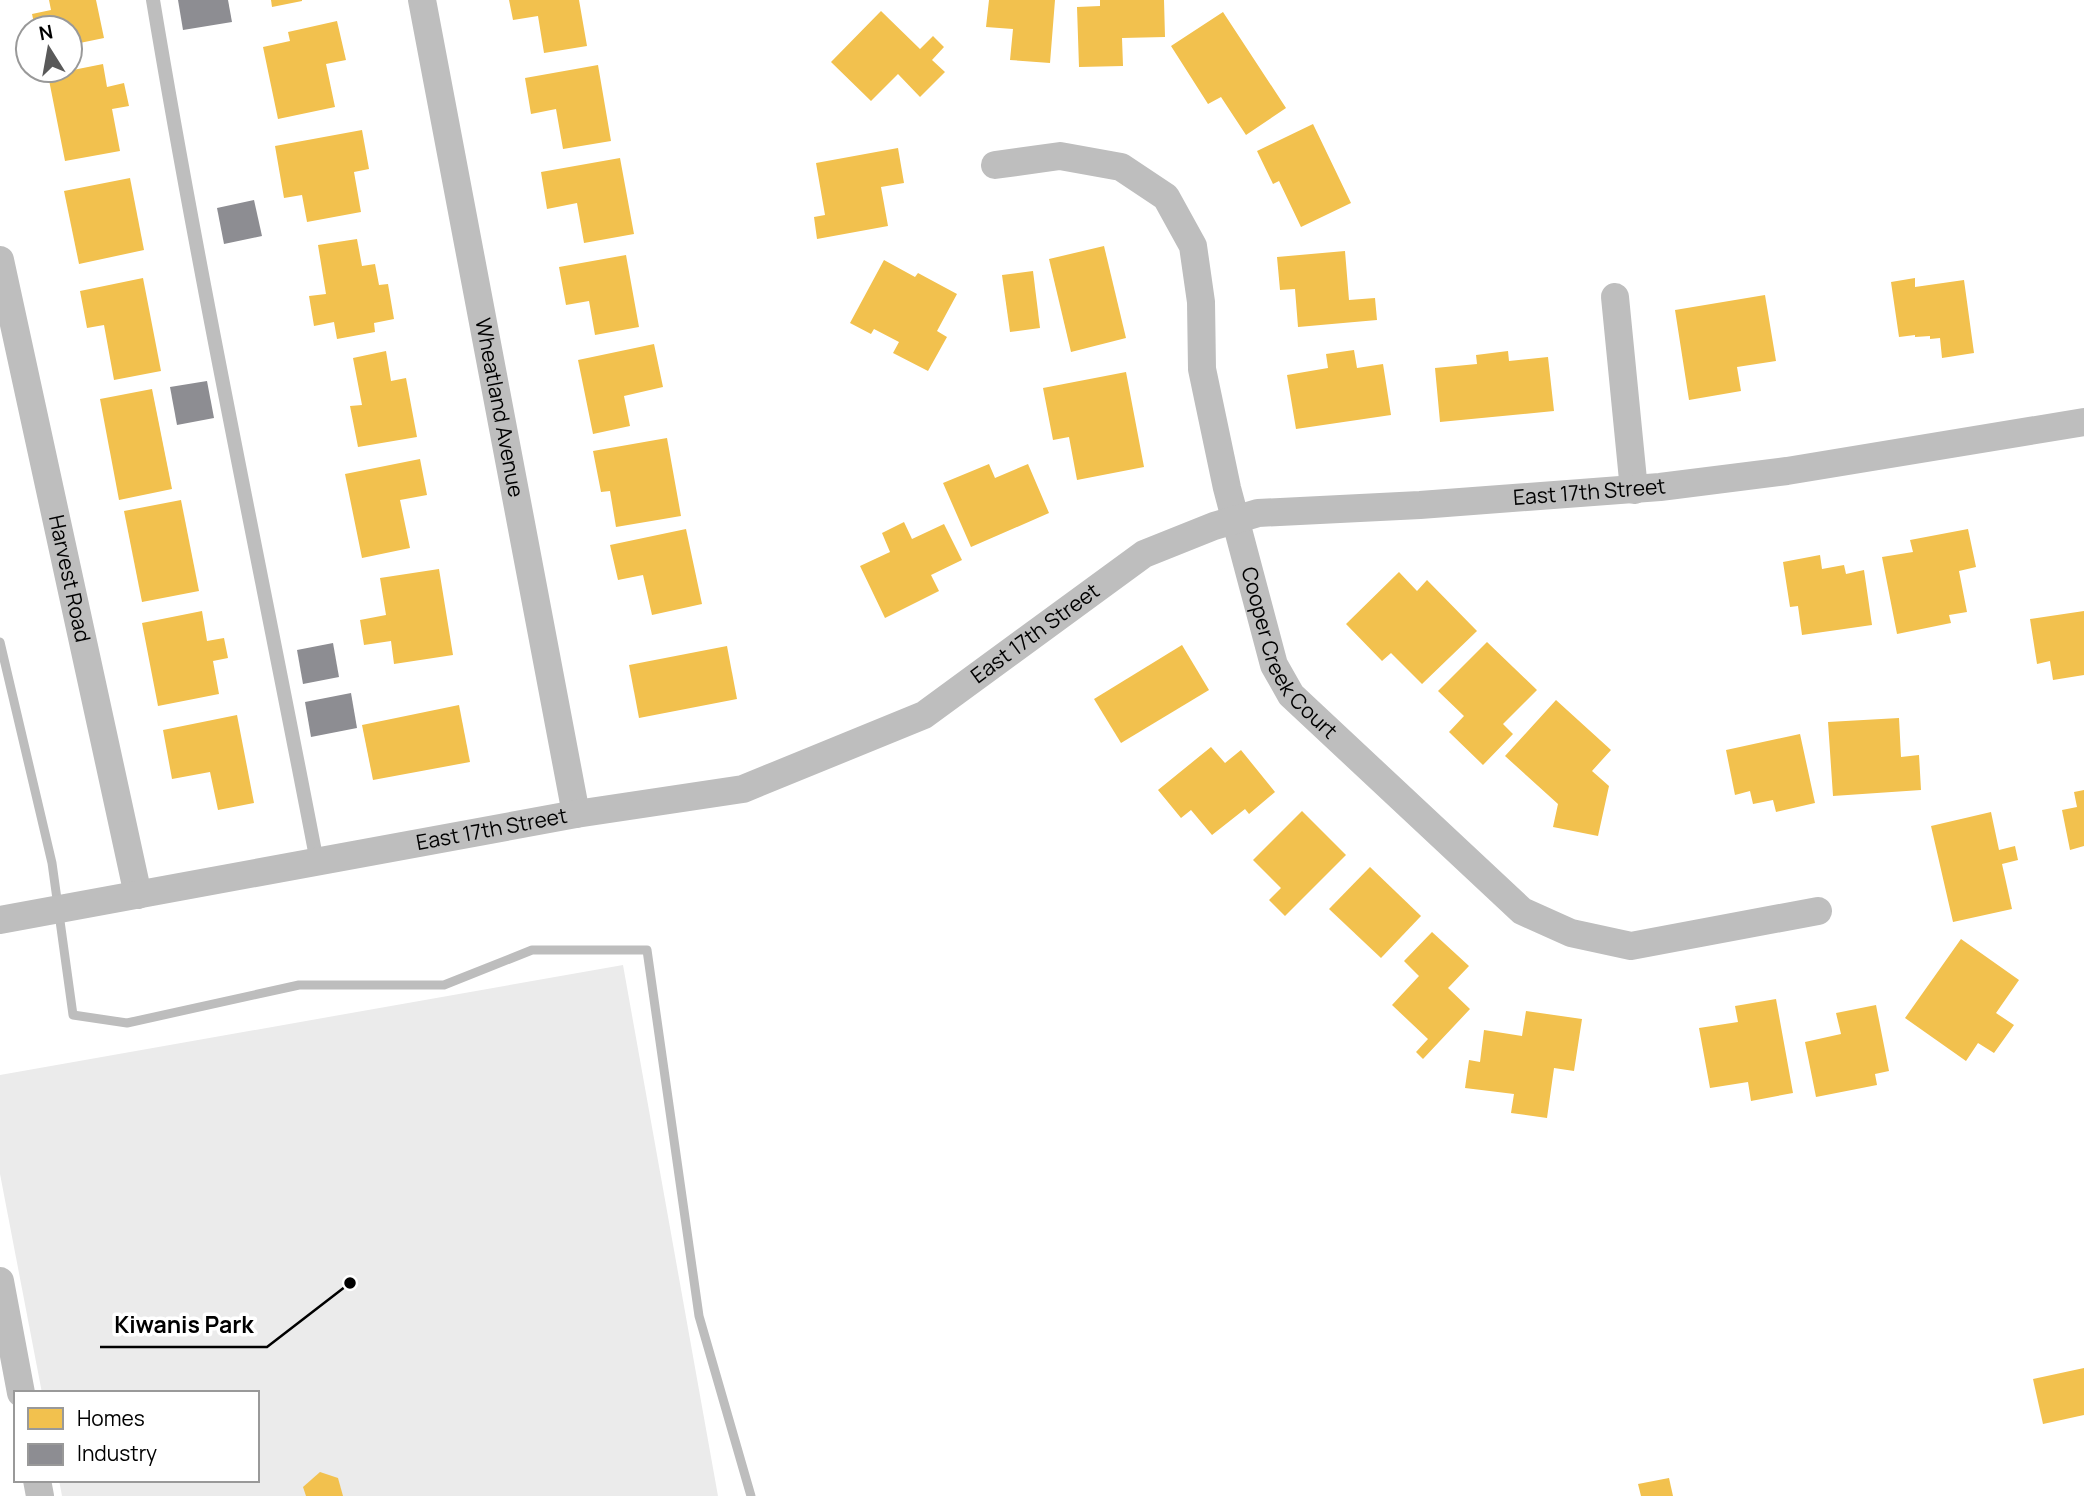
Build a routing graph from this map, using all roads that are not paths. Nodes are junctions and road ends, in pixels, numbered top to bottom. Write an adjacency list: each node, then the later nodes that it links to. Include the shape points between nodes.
1 (153, 0): 10 (lane)
2 (422, 0): 9 (street, Wheatland Avenue)
3 (995, 165): 8 (street, Cooper Creek Court, via 1060,156 1121,167 1166,197 1192,246 1201,302 1202,369)
4 (0, 260): 11 (street, Harvest Road)
5 (1615, 297): 7 (street)
6 (2084, 422): 7 (street, East 17th Street, via 1774,473)
7 (1634, 490): 8 (street, East 17th Street, via 1258,513)
8 (1236, 519): 9 (street, East 17th Street, via 1144,554 924,715 743,789); 12 (street, Cooper Creek Court, via 1274,665 1291,695 1522,911 1571,933 1631,946)
9 (576, 814): 10 (street, East 17th Street)
10 (317, 862): 11 (street, East 17th Street)
11 (138, 895): 13 (street, East 17th Street)
12 (1818, 911)
13 (12, 918)
14 (0, 1281): 15 (street)
15 (21, 1391)

